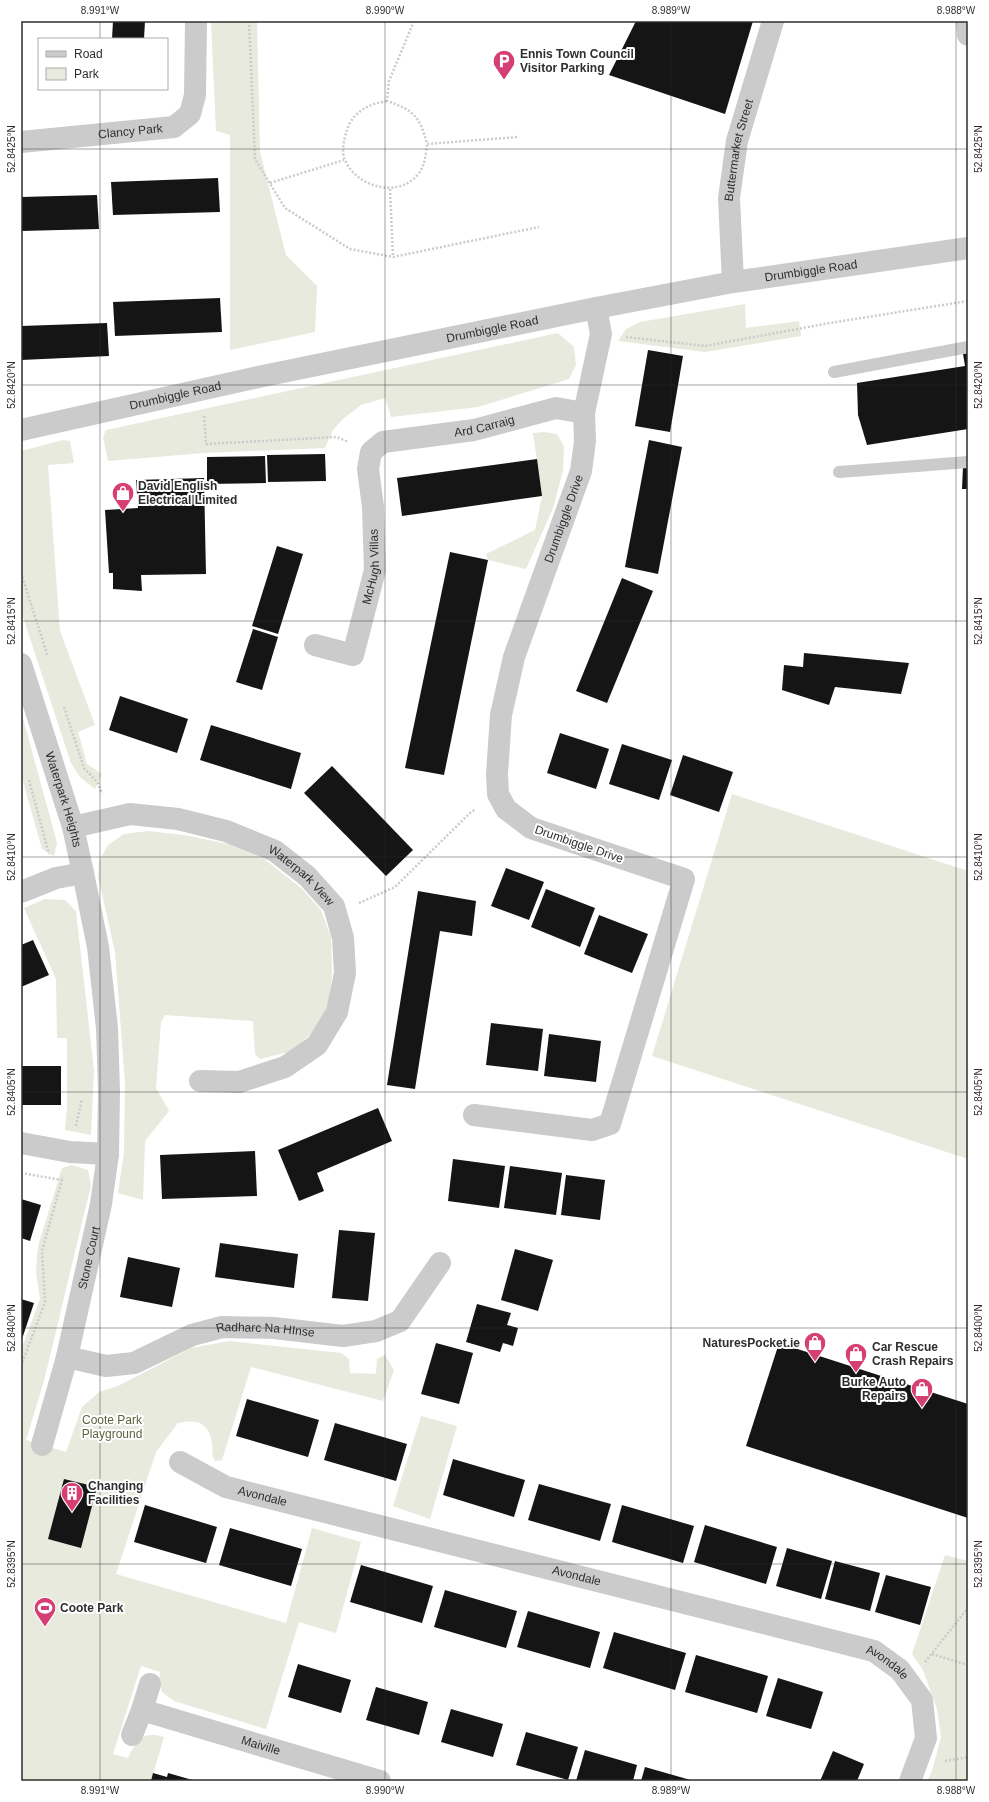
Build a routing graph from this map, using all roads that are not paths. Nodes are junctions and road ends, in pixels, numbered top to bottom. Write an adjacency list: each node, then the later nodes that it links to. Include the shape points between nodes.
1 (196, 21): 5 (street, Clancy Park, via 195,95 190,114 174,127)
2 (773, 21): 7 (street, Buttermarket Street, via 736,141 729,198)
3 (967, 21): 4 (street)
4 (968, 35)
5 (21, 142)
6 (968, 248): 7 (street, Drumbiggle Road)
7 (733, 282): 8 (street, Drumbiggle Road)
8 (596, 308): 11 (street, Drumbiggle Drive, via 601,334); 12 (street, Drumbiggle Road, via 263,376)
9 (968, 347): 10 (lane)
10 (834, 372)
11 (584, 413): 13 (street, Ard Carraig, via 556,408 474,430); 22 (street, Drumbiggle Drive, via 585,441 581,472 514,657 501,715 498,794 506,809 531,828 684,879 610,1124 592,1130)
12 (21, 430)
13 (377, 447): 16 (street, McHugh Villas, via 368,469 373,507 375,570 353,655)
14 (968, 462): 15 (lane)
15 (839, 472)
16 (315, 644)
17 (21, 664): 18 (street, Waterpark Heights)
18 (72, 827): 19 (street, Waterpark Heights); 21 (street, Waterpark View, via 130,814 178,819 226,831 275,850 307,876 334,906 344,938 345,973 337,1012 317,1045 285,1067 239,1082)
19 (83, 873): 20 (street, via 56,878); 24 (street, via 98,947 107,1028)
20 (21, 892)
21 (200, 1081)
22 (474, 1115)
23 (21, 1143): 24 (street, via 70,1152)
24 (108, 1154): 26 (street, Stone Court, via 101,1204)
25 (440, 1263): 26 (street, Radharc Na HInse, via 400,1321 376,1331 343,1336 274,1328 222,1327 192,1335 134,1362 106,1366)
26 (67, 1357): 27 (street, Stone Court)
27 (42, 1445)
28 (180, 1462): 33 (street, Avondale, via 226,1488 874,1651 900,1670 922,1700 926,1738)
29 (150, 1684): 30 (street)
30 (142, 1710): 31 (street); 32 (street, Maiville)
31 (132, 1734)
32 (380, 1781)
33 (910, 1781)

